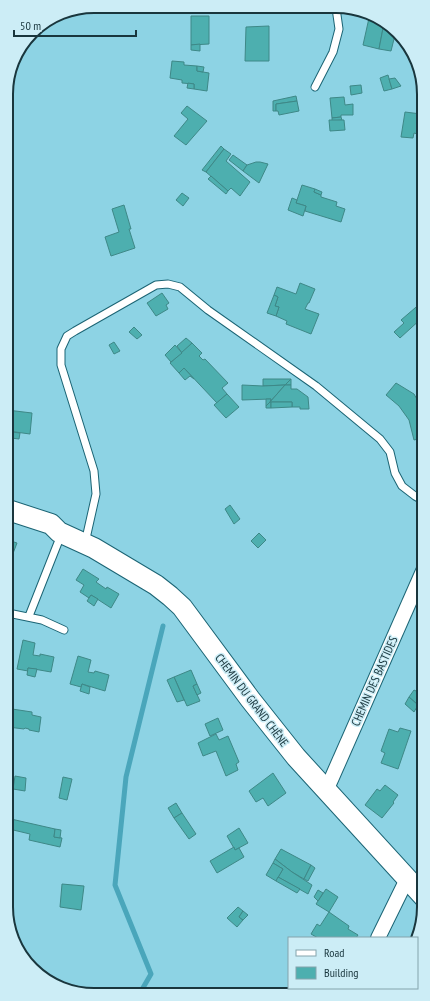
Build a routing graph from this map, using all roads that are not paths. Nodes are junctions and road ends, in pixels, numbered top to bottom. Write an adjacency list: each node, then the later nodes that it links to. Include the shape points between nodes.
1 (336, 13): 2 (lane, via 338,29 333,52)
2 (314, 87)
3 (417, 497): 7 (lane, via 402,486 395,473 390,452 380,438 316,386 208,310 180,287 156,285 67,336 62,349 61,365 94,471 96,494)
4 (13, 512): 6 (main road, CHEMIN DU GRAND CHÊNE, via 51,524)
5 (13, 520): 6 (main road, CHEMIN DU GRAND CHÊNE, via 53,532)
6 (61, 532): 7 (main road, CHEMIN DU GRAND CHÊNE); 10 (lane)
7 (85, 544): 12 (main road, CHEMIN DU GRAND CHÊNE, via 156,585 182,607 250,699)
8 (417, 585): 12 (street, CHEMIN DES BASTIDES)
9 (13, 614): 10 (lane)
10 (29, 616): 11 (lane)
11 (64, 630)
12 (326, 791): 13 (main road, CHEMIN DU GRAND CHÊNE)
13 (407, 879): 14 (main road, CHEMIN DU GRAND CHÊNE); 15 (street)
14 (417, 890)
15 (378, 937)

